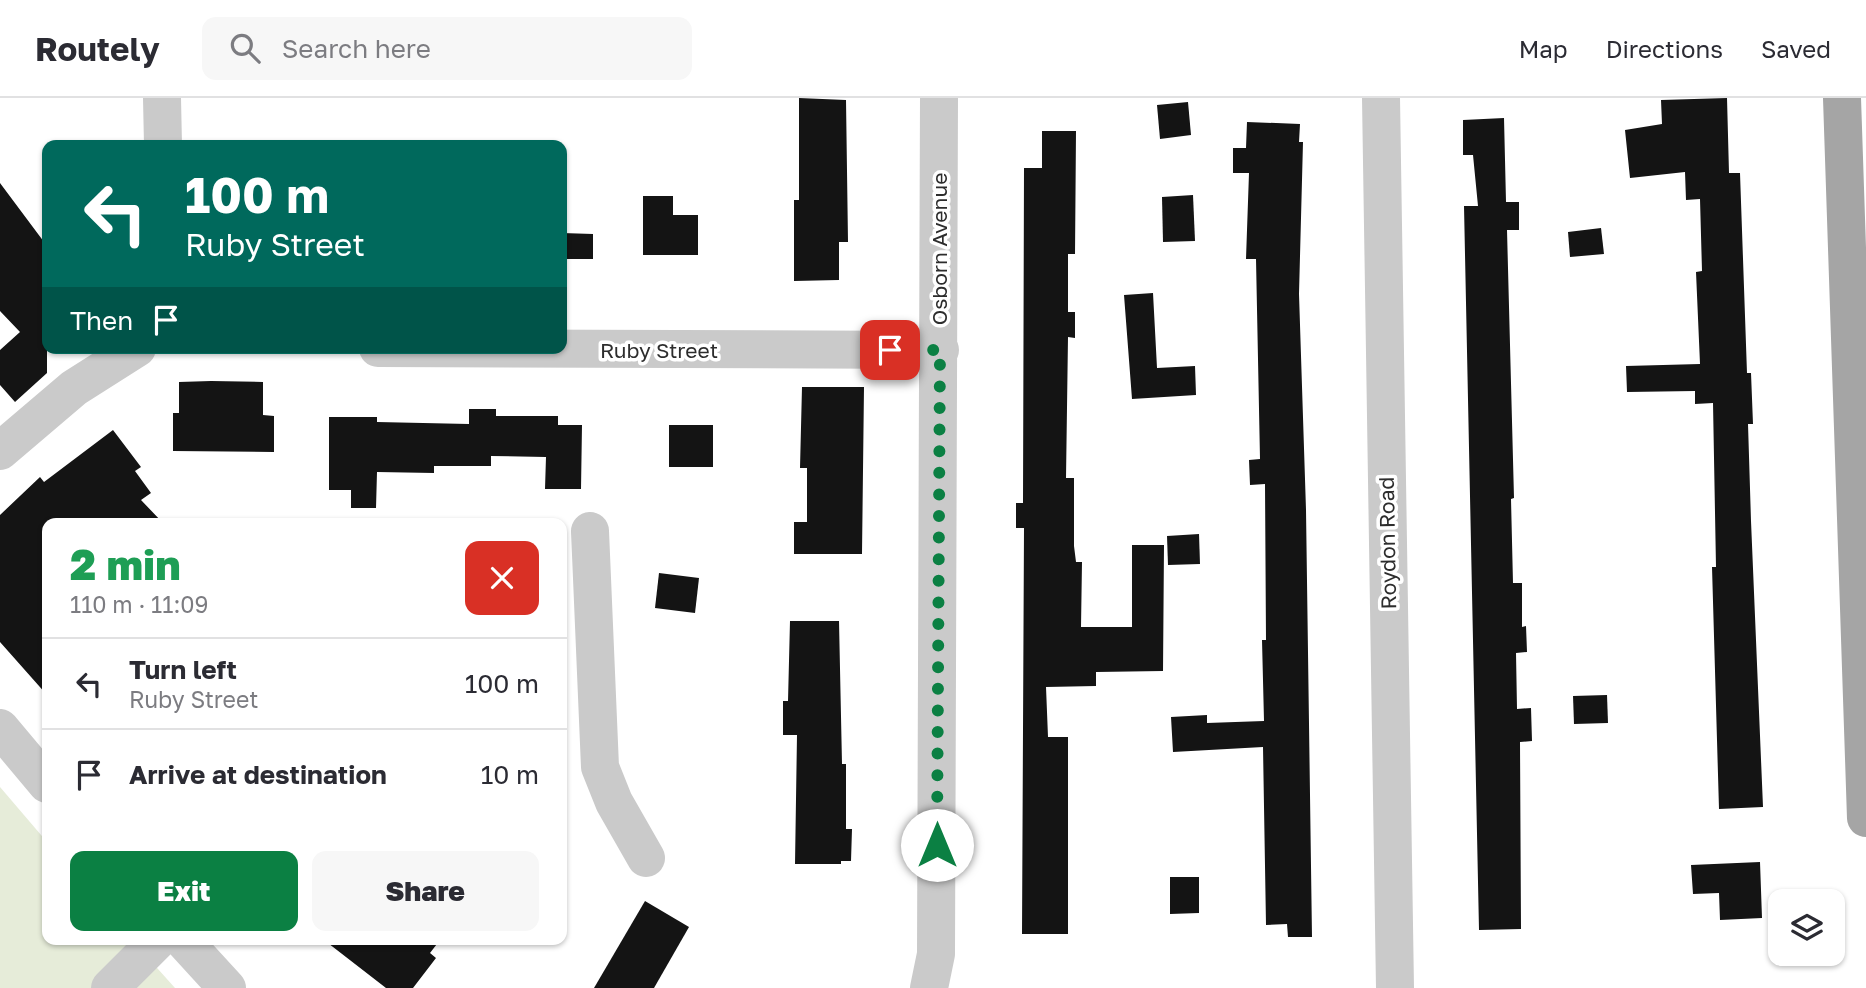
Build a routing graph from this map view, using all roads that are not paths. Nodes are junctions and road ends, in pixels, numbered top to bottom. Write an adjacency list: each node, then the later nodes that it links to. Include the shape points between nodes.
1 (162, 98): 5 (street)
2 (939, 98): 7 (street, Osborn Avenue)
3 (1381, 98): 20 (street, Roydon Road)
4 (1842, 98): 13 (main road)
5 (163, 140)
6 (567, 349): 7 (street, Ruby Street)
7 (940, 350): 19 (street, Osborn Avenue, via 936,954)
8 (128, 354): 9 (street, via 74,388)
9 (0, 451)
10 (590, 531): 14 (street, via 600,767)
11 (0, 728): 12 (street)
12 (42, 778)
13 (1866, 818)
14 (646, 858)
15 (153, 945): 17 (street)
16 (188, 945): 18 (street)
17 (110, 988)
18 (227, 988)
19 (929, 988)
20 (1395, 988)

